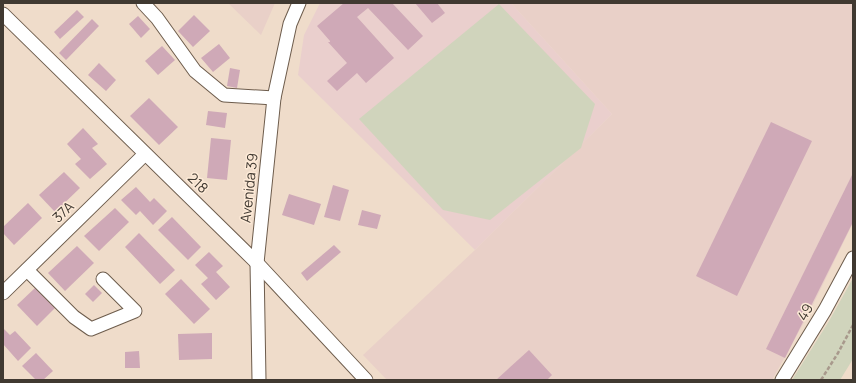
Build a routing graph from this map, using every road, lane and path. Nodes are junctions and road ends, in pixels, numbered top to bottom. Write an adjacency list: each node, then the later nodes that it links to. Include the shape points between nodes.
1 (143, 3): 4 (street, via 157,18 195,71 224,95)
2 (299, 3): 4 (street, Avenida 39, via 290,24)
3 (3, 14): 5 (street, 218)
4 (274, 98): 7 (street, Avenida 39)
5 (145, 154): 7 (street, 218); 8 (street, 37A)
6 (853, 258): 14 (street, 49)
7 (257, 263): 12 (street, Avenida 39); 13 (street, 218)
8 (27, 270): 9 (street, via 74,317 91,329 135,311); 10 (street, 37A)
9 (103, 278)
10 (3, 293)
11 (853, 325): 15 (path)
12 (259, 380)
13 (366, 380)
14 (782, 380)
15 (821, 380)

